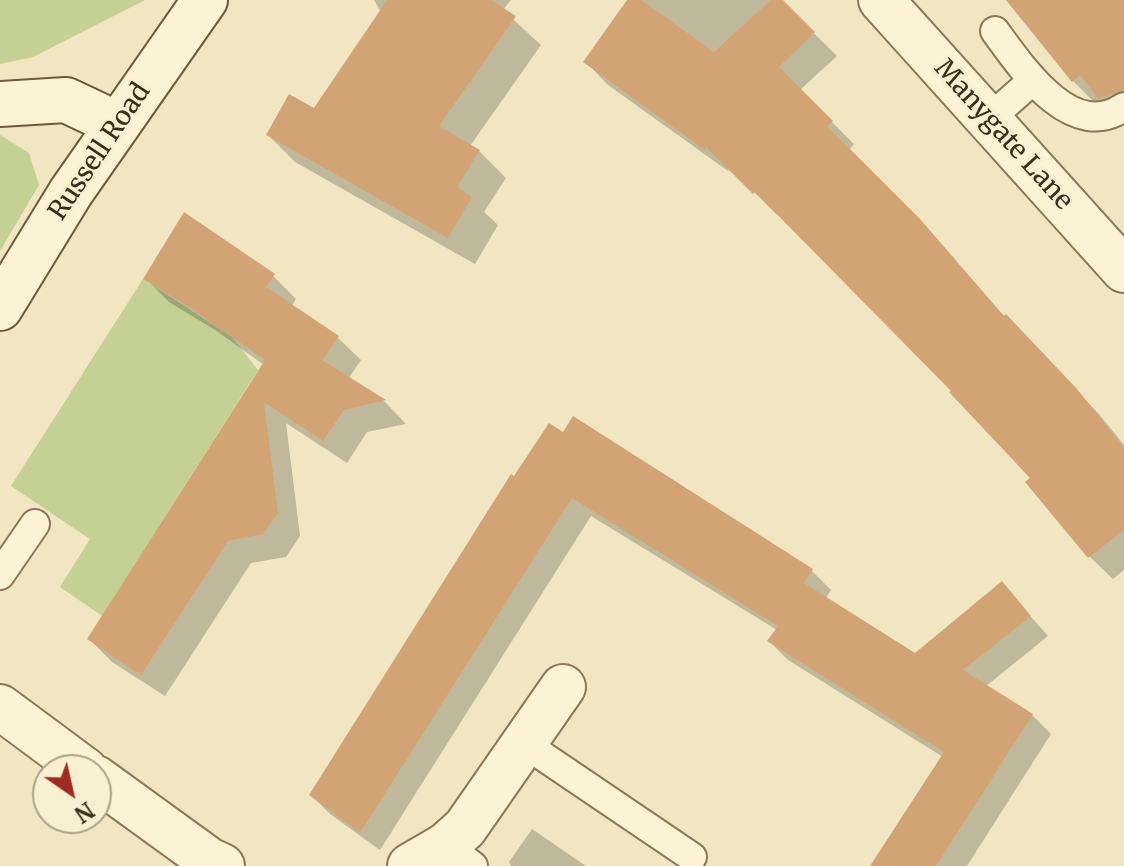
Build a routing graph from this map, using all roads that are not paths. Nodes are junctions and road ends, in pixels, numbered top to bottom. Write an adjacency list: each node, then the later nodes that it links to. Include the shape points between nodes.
1 (205, 0): 8 (street, Russell Road)
2 (881, 0): 7 (street, Manygate Lane)
3 (995, 31): 4 (lane)
4 (1032, 81): 6 (lane, via 1080,117 1113,115); 7 (lane)
5 (0, 104): 8 (street, via 66,100)
6 (1124, 107)
7 (989, 119): 9 (street, Manygate Lane)
8 (117, 124): 10 (street, Russell Road)
9 (1124, 270)
10 (0, 308)
11 (35, 524): 12 (lane)
12 (0, 575)
13 (563, 687): 15 (street)
14 (0, 707): 16 (street)
15 (525, 744): 18 (lane); 19 (street)
16 (63, 754)
17 (112, 790): 20 (street)
18 (692, 857)
19 (443, 859)
20 (222, 866)

